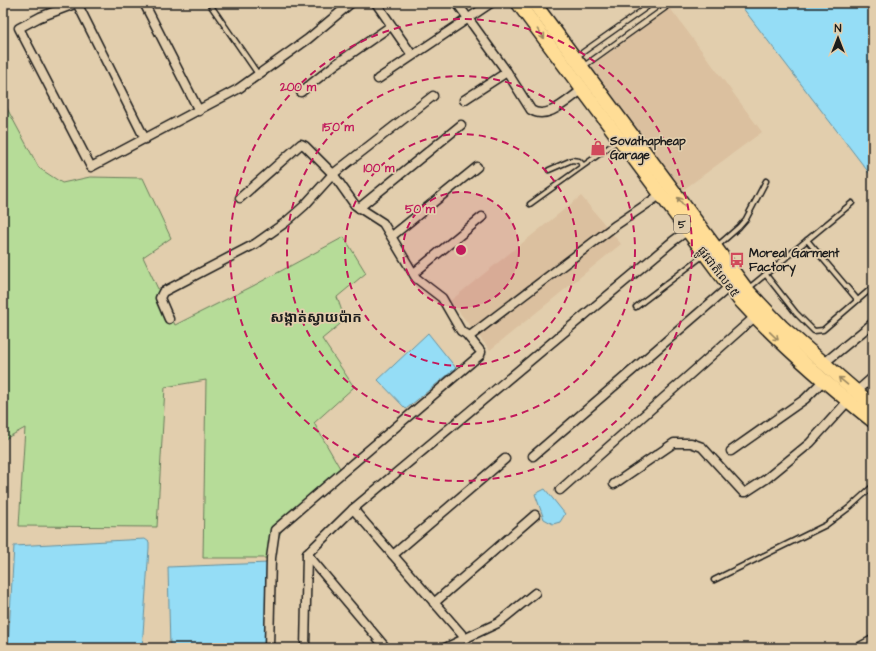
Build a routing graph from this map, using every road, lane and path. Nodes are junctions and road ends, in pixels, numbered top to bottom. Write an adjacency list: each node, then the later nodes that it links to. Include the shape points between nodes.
1 (77, 3): 26 (street); 26 (street, via 40,16 19,28 91,167)
2 (144, 3): 24 (street)
3 (209, 3): 17 (lane)
4 (351, 3): 17 (street, via 308,39)
5 (376, 3): 13 (street)
6 (457, 3): 12 (street)
7 (490, 3): 12 (street)
8 (518, 3): 19 (highway, ផ្លូវជាតិលេខ៥ / 5, one-way to 19)
9 (534, 3): 15 (highway, ផ្លូវជាតិលេខ៥ / 5)
10 (647, 7): 15 (lane)
11 (665, 8): 15 (lane)
12 (467, 18): 14 (street); 16 (street)
13 (391, 26): 14 (street); 20 (street)
14 (412, 55): 18 (street)
15 (578, 63): 22 (highway, ផ្លូវជាតិលេខ៥ / 5)
16 (507, 72): 19 (street, via 531,110 537,114 548,113); 23 (street)
17 (258, 75): 24 (street)
18 (378, 79)
19 (582, 90): 22 (highway, ផ្លូវជាតិលេខ៥ / 5)
20 (301, 92)
21 (433, 96): 32 (street)
22 (595, 97): 27 (highway, ផ្លូវជាតិលេខ៥ / 5); 29 (highway, ផ្លូវជាតិលេខ៥ / 5)
23 (464, 100)
24 (199, 110): 26 (street)
25 (461, 125): 38 (street)
26 (145, 139)
27 (619, 140): 28 (lane); 29 (highway, ផ្លូវជាតិលេខ៥ / 5)
28 (582, 165): 31 (lane, via 579,161 572,160); 37 (lane)
29 (647, 166): 34 (highway, ផ្លូវជាតិលេខ៥ / 5); 40 (highway, ផ្លូវជាតិលេខ៥ / 5, one-way to 29)
30 (477, 167): 41 (street)
31 (549, 170)
32 (333, 174): 35 (street, via 302,144); 38 (street); 52 (street, via 304,206 255,244 163,292 160,298)
33 (766, 181): 43 (lane, via 746,219)
34 (660, 195): 40 (highway, ផ្លូវជាតិលេខ៥ / 5); 54 (street, via 616,225 470,336)
35 (240, 198)
36 (852, 203): 42 (lane)
37 (530, 204)
38 (359, 208): 41 (street, via 379,219)
39 (482, 217): 44 (street)
40 (692, 227): 43 (highway, ផ្លូវជាតិលេខ៥ / 5); 67 (street)
41 (392, 236): 44 (street)
42 (807, 240): 45 (lane); 49 (lane)
43 (710, 251): 46 (highway, ផ្លូវជាតិលេខ៥ / 5); 48 (highway, ផ្លូវជាតិលេខ៥ / 5); 50 (lane)
44 (414, 273): 54 (street, via 421,283 442,298 461,332)
45 (766, 275): 48 (lane); 49 (lane, via 814,331 823,330)
46 (729, 287): 51 (highway, ផ្លូវជាតិលេខ៥ / 5); 62 (street)
47 (873, 287): 49 (lane)
48 (747, 290): 51 (highway, ផ្លូវជាតិលេខ៥ / 5)
49 (856, 301)
50 (636, 307)
51 (759, 312): 55 (highway, ផ្លូវជាតិលេខ៥ / 5); 57 (highway, ផ្លូវជាតិលេខ៥ / 5, one-way to 57); 66 (street)
52 (169, 319)
53 (873, 323): 55 (street)
54 (467, 335): 76 (street, via 481,352 480,355 275,530 271,558)
55 (823, 364): 58 (highway, ផ្លូវជាតិលេខ៥ / 5, one-way to 55)
56 (873, 377): 58 (street)
57 (823, 381): 58 (highway, ផ្លូវជាតិលេខ៥ / 5); 61 (street, via 804,399)
58 (852, 397): 59 (highway, ផ្លូវជាតិលេខ៥ / 5); 60 (highway, ផ្លូវជាតិលេខ៥ / 5); 64 (street, via 810,443 766,480 746,492 742,492 702,447 684,442 674,443)
59 (873, 406)
60 (873, 421)
61 (731, 451)
62 (533, 456)
63 (505, 459): 70 (street)
64 (614, 484)
65 (873, 486): 71 (lane, via 826,525)
66 (560, 490)
67 (354, 509): 69 (street); 70 (street)
68 (535, 515): 73 (street)
69 (307, 554): 77 (street); 78 (street)
70 (393, 555): 73 (street)
71 (714, 580)
72 (535, 593): 74 (street, via 498,623)
73 (434, 602): 74 (street)
74 (465, 638): 79 (street)
75 (873, 641): 80 (street)
76 (269, 648)
77 (305, 648)
78 (386, 648)
79 (445, 648)
80 (860, 648)

